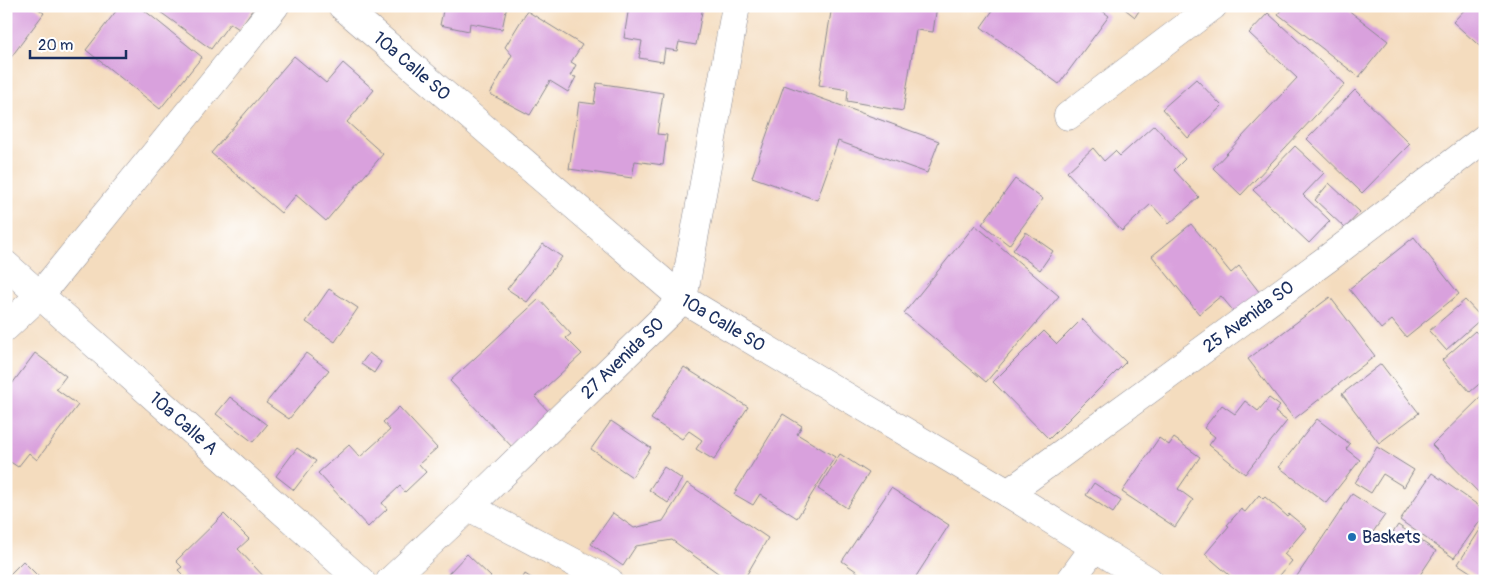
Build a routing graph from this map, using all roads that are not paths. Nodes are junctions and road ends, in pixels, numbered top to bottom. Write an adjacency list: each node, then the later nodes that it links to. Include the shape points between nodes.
1 (274, 6): 8 (street)
2 (342, 6): 9 (street, 10a Calle SO)
3 (736, 6): 9 (street)
4 (1214, 6): 5 (street)
5 (1068, 116)
6 (1485, 138): 11 (street, 25 Avenida SO, via 1332,256)
7 (6, 265): 8 (street, 10a Calle A)
8 (40, 294): 10 (street); 14 (street, 10a Calle A)
9 (683, 299): 11 (street, 10a Calle SO); 12 (street, 27 Avenida SO)
10 (6, 327)
11 (1008, 494): 13 (street, 10a Calle SO)
12 (469, 507): 15 (street, 27 Avenida SO); 16 (street)
13 (1094, 548): 17 (street); 18 (street, 10a Calle SO)
14 (361, 581)
15 (390, 581)
16 (609, 581)
17 (1070, 581)
18 (1149, 581)

